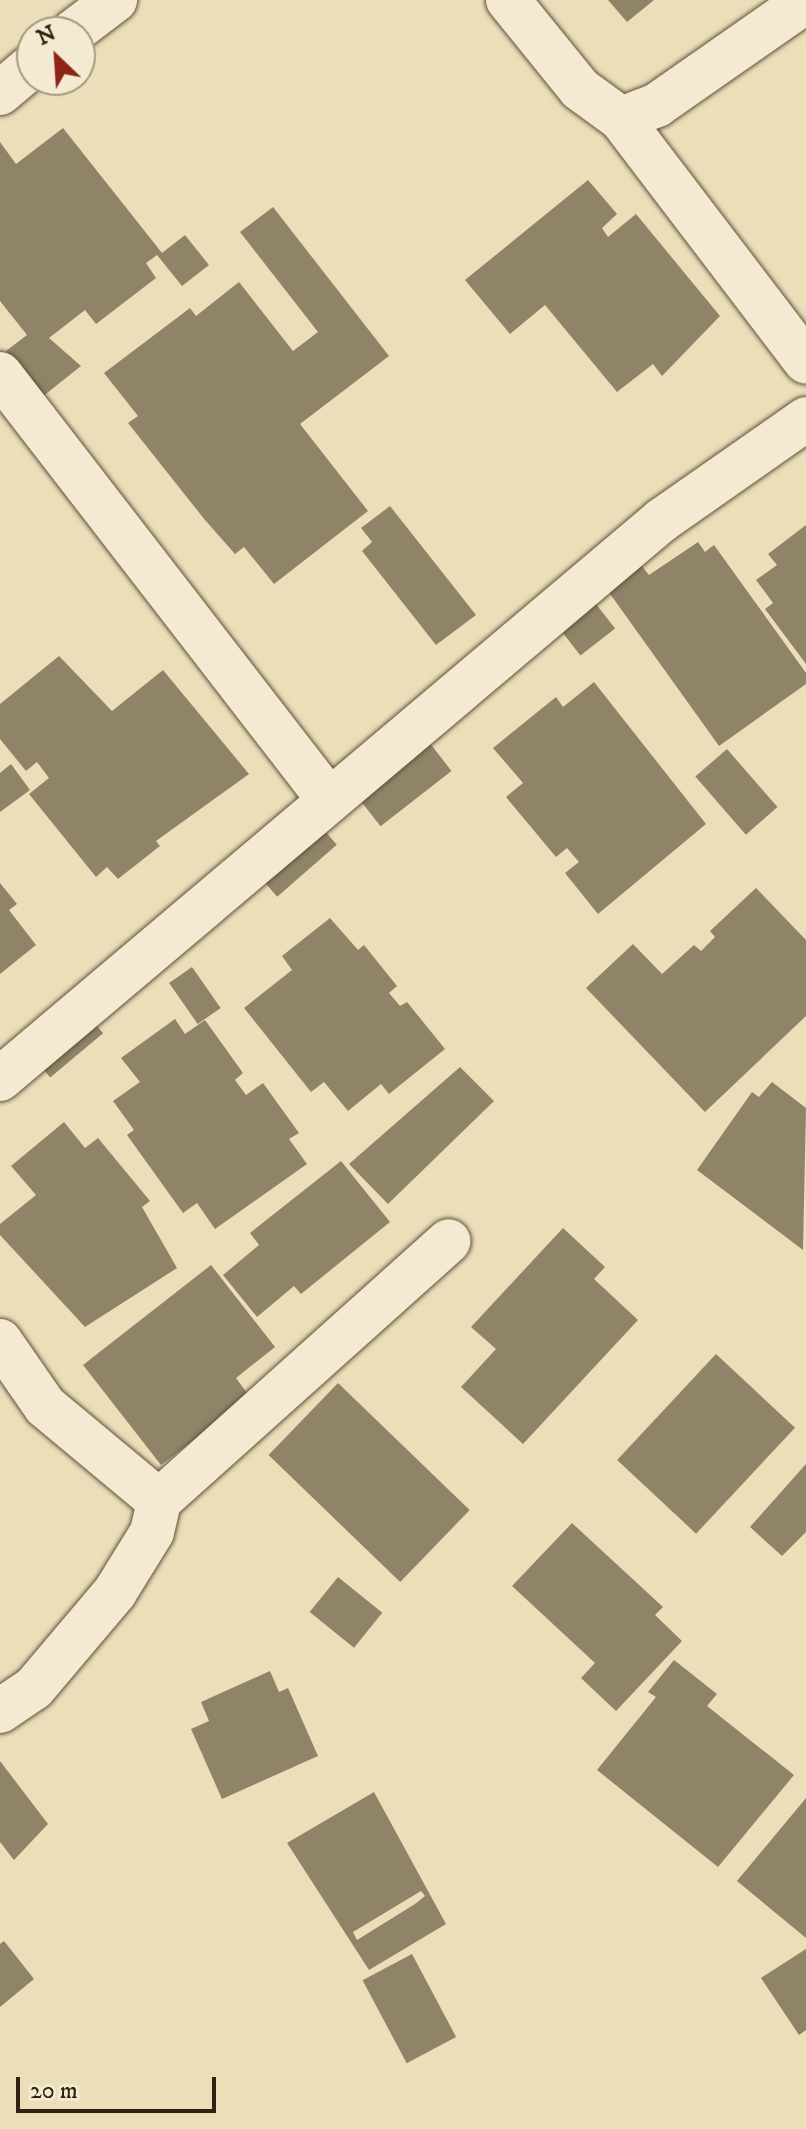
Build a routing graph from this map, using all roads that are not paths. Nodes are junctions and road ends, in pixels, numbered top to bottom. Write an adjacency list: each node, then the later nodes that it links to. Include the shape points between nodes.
1 (115, 0): 4 (street)
2 (508, 0): 7 (street, via 580,89)
3 (806, 1): 7 (street, via 657,105)
4 (94, 16)
5 (16, 80): 6 (street)
6 (0, 93)
7 (621, 119): 8 (street)
8 (806, 362)
9 (0, 374): 11 (street)
10 (806, 419): 11 (street, via 662,520)
11 (329, 800): 12 (street)
12 (0, 1079)
13 (449, 1241): 15 (street)
14 (0, 1341): 15 (street, via 45,1406)
15 (159, 1501): 16 (street, via 152,1532 115,1592 34,1688)
16 (0, 1711)

